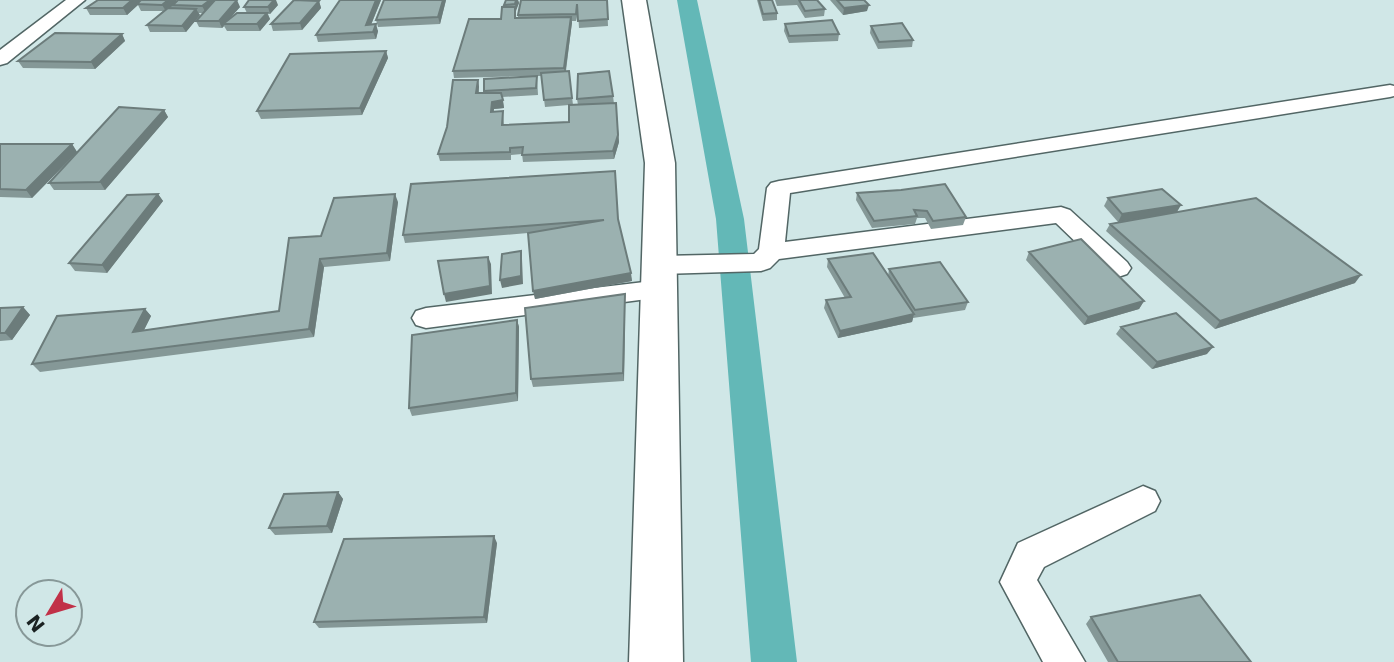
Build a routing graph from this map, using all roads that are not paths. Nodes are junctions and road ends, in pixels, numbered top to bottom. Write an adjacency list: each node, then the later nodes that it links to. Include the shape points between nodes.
1 (77, 0): 3 (street)
2 (634, 0): 7 (street, via 660,163)
3 (0, 59)
4 (1390, 91): 5 (street, via 779,188)
5 (766, 257): 6 (street, via 1061,215); 7 (street)
6 (1118, 268)
7 (667, 273): 8 (street); 10 (street)
8 (426, 318)
9 (1143, 501): 11 (street, via 1031,555 1018,582)
10 (656, 662)
11 (1065, 662)

